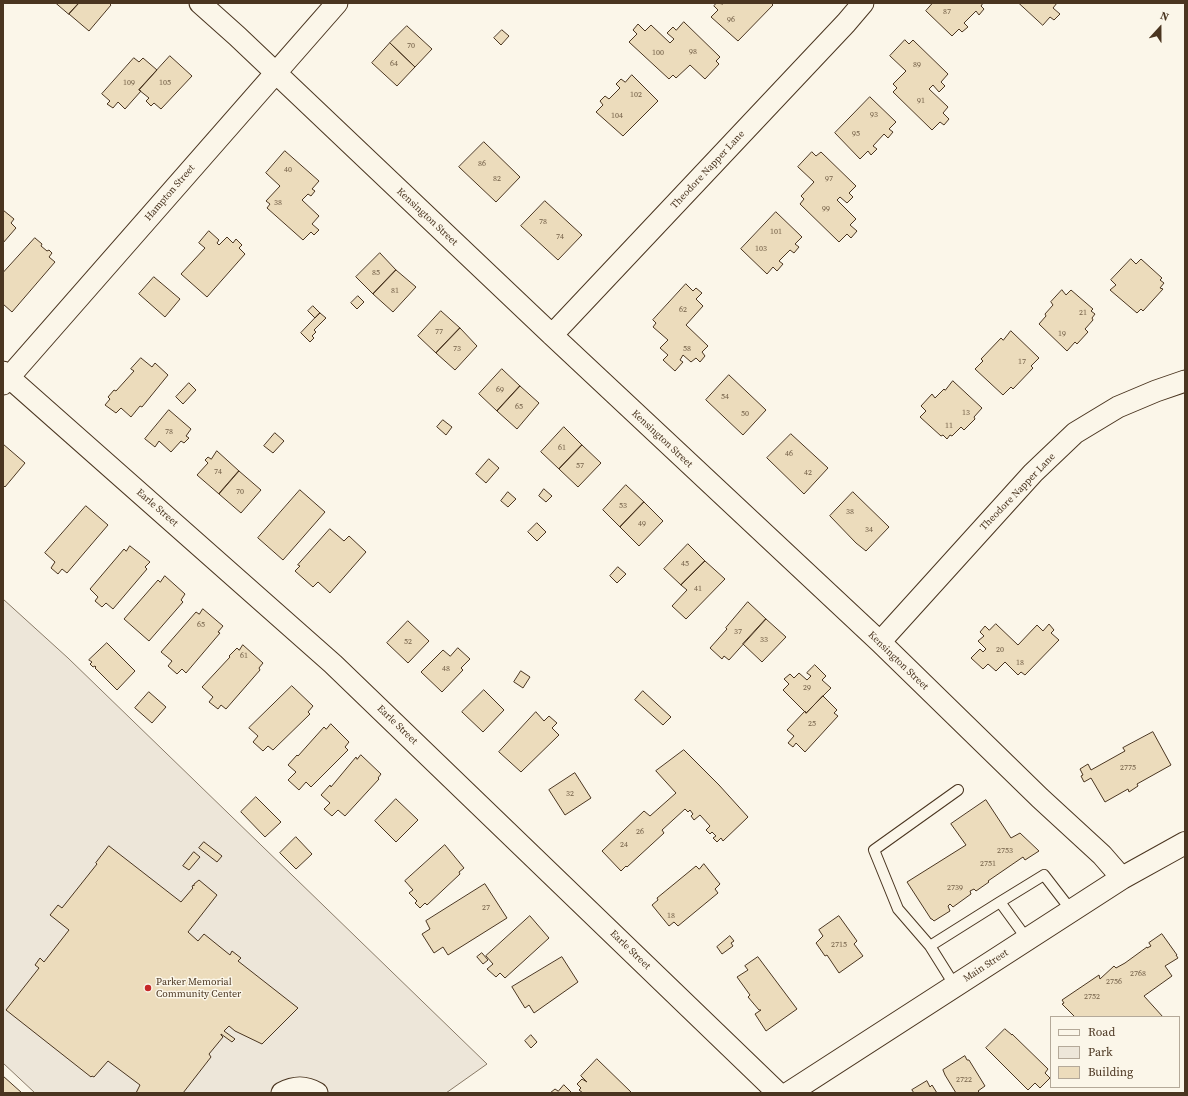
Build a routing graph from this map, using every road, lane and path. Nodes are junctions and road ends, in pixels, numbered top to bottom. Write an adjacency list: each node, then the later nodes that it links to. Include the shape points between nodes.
1 (200, 3): 4 (street, Kensington Street)
2 (337, 3): 4 (street, Hampton Street)
3 (863, 3): 5 (street, Theodore Napper Lane)
4 (275, 73): 5 (street, Kensington Street); 6 (street, Hampton Street)
5 (552, 335): 8 (street, Kensington Street)
6 (5, 378): 19 (street, Earle Street, via 333,664)
7 (1185, 380): 8 (street, Theodore Napper Lane, via 1118,407 1075,433 1033,474)
8 (880, 642): 11 (street, Kensington Street, via 1102,855)
9 (958, 790): 15 (lane, via 874,850 898,909)
10 (1185, 843): 11 (main road, Main Street)
11 (1122, 878): 13 (main road, Main Street)
12 (1000, 902): 13 (lane, via 1044,874); 14 (lane); 15 (lane)
13 (1071, 910): 14 (main road, Main Street)
14 (1027, 939): 16 (main road, Main Street)
15 (930, 946): 16 (lane)
16 (955, 986): 20 (main road, Main Street)
17 (282, 1093): 18 (street, via 300,1087)
18 (317, 1093)
19 (778, 1093)
20 (789, 1093)

